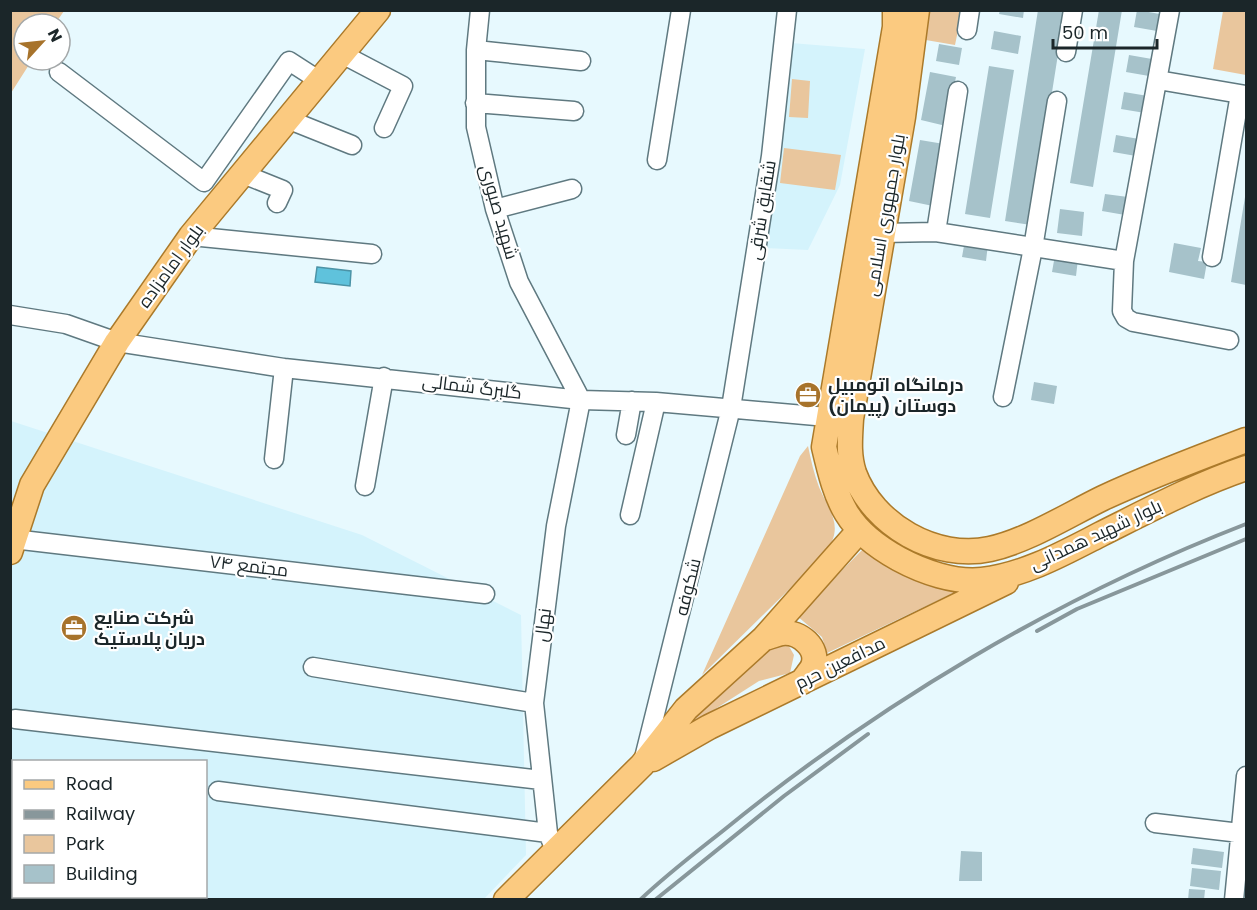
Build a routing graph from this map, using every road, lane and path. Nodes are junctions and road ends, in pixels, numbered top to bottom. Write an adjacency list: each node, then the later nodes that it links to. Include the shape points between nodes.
1 (378, 10): 13 (main road, بلوار امامزاده)
2 (480, 10): 11 (street, شهید صبوری)
3 (681, 10): 26 (street)
4 (787, 10): 47 (street, شقایق شرقی, via 771,156)
5 (895, 10): 48 (main road, بلوار جمهوری اسلامی)
6 (917, 10): 32 (main road, بلوار جمهوری اسلامی, via 903,117)
7 (970, 10): 10 (street)
8 (1073, 10): 12 (street)
9 (1170, 10): 16 (street)
10 (967, 30)
11 (476, 51): 14 (street); 21 (street, شهید صبوری)
12 (1066, 52)
13 (342, 54): 17 (main road, بلوار امامزاده); 24 (street, via 403,86)
14 (581, 61)
15 (59, 72): 17 (street, via 204,182 289,61)
16 (1158, 80): 19 (street); 37 (street)
17 (320, 81): 23 (main road, بلوار امامزاده)
18 (958, 91): 31 (street)
19 (1243, 95): 36 (street)
20 (1057, 101): 34 (street)
21 (475, 103): 22 (street); 30 (street, شهید صبوری, via 476,127)
22 (574, 111)
23 (287, 119): 25 (street); 27 (main road, بلوار امامزاده)
24 (384, 128)
25 (352, 145)
26 (657, 160)
27 (243, 174): 29 (street); 33 (main road, بلوار امامزاده)
28 (572, 189): 30 (street)
29 (280, 197)
30 (495, 209): 44 (street, شهید صبوری, via 519,282)
31 (936, 232): 32 (street); 34 (street)
32 (881, 233): 48 (main road, بلوار جمهوری اسلامی)
33 (191, 236): 35 (street); 40 (main road, بلوار امامزاده)
34 (1033, 248): 37 (street); 43 (street)
35 (372, 254)
36 (1212, 257)
37 (1124, 261): 39 (street, via 1121,305 1126,318)
38 (10, 315): 40 (street, گلبرگ شمالی, via 66,324)
39 (1229, 339)
40 (117, 342): 41 (street, گلبرگ شمالی); 57 (main road, بلوار امامزاده, via 32,485)
41 (284, 368): 42 (street, گلبرگ شمالی); 52 (street)
42 (384, 377): 44 (street, گلبرگ شمالی); 54 (street)
43 (1003, 397)
44 (580, 400): 45 (street, گلبرگ شمالی); 63 (street, نهال, via 556,526)
45 (632, 401): 46 (street, گلبرگ شمالی); 49 (street)
46 (656, 402): 47 (street, گلبرگ شمالی); 55 (street)
47 (731, 408): 48 (street, گلبرگ شمالی); 65 (street, شکوفه)
48 (839, 418): 51 (main road, بلوار شهید همدانی, via 854,471 870,501 920,542 963,551 992,549 1010,542 1112,494); 56 (main road, بلوار شهید همدانی, via 824,447 832,482)
49 (626, 435)
50 (1246, 440): 51 (main road, بلوار شهید همدانی)
51 (1223, 449): 53 (main road)
52 (274, 459)
53 (1239, 470): 58 (main road, بلوار شهید همدانی, via 1202,483)
54 (365, 486)
55 (630, 515)
56 (858, 532): 58 (main road, بلوار شهید همدانی, via 914,567 949,578 982,580); 60 (main road, مدافعین حرم)
57 (12, 545): 59 (street, مجتمع ۷۴)
58 (1040, 565): 62 (main road, مدافعین حرم)
59 (485, 594)
60 (764, 638): 62 (main road, via 782,633 806,641 813,652 813,665); 65 (main road, مدافعین حرم, via 686,709)
61 (313, 667): 63 (street)
62 (802, 682): 65 (main road, مدافعین حرم)
63 (534, 703): 67 (street, نهال)
64 (15, 719): 67 (street)
65 (642, 765): 71 (main road, مدافعین حرم)
66 (1246, 776): 70 (street)
67 (541, 780): 71 (street, نهال)
68 (218, 791): 71 (street)
69 (1155, 823): 70 (street)
70 (1240, 833): 73 (street)
71 (551, 842): 72 (main road, مدافعین حرم)
72 (506, 900)
73 (1234, 900)

